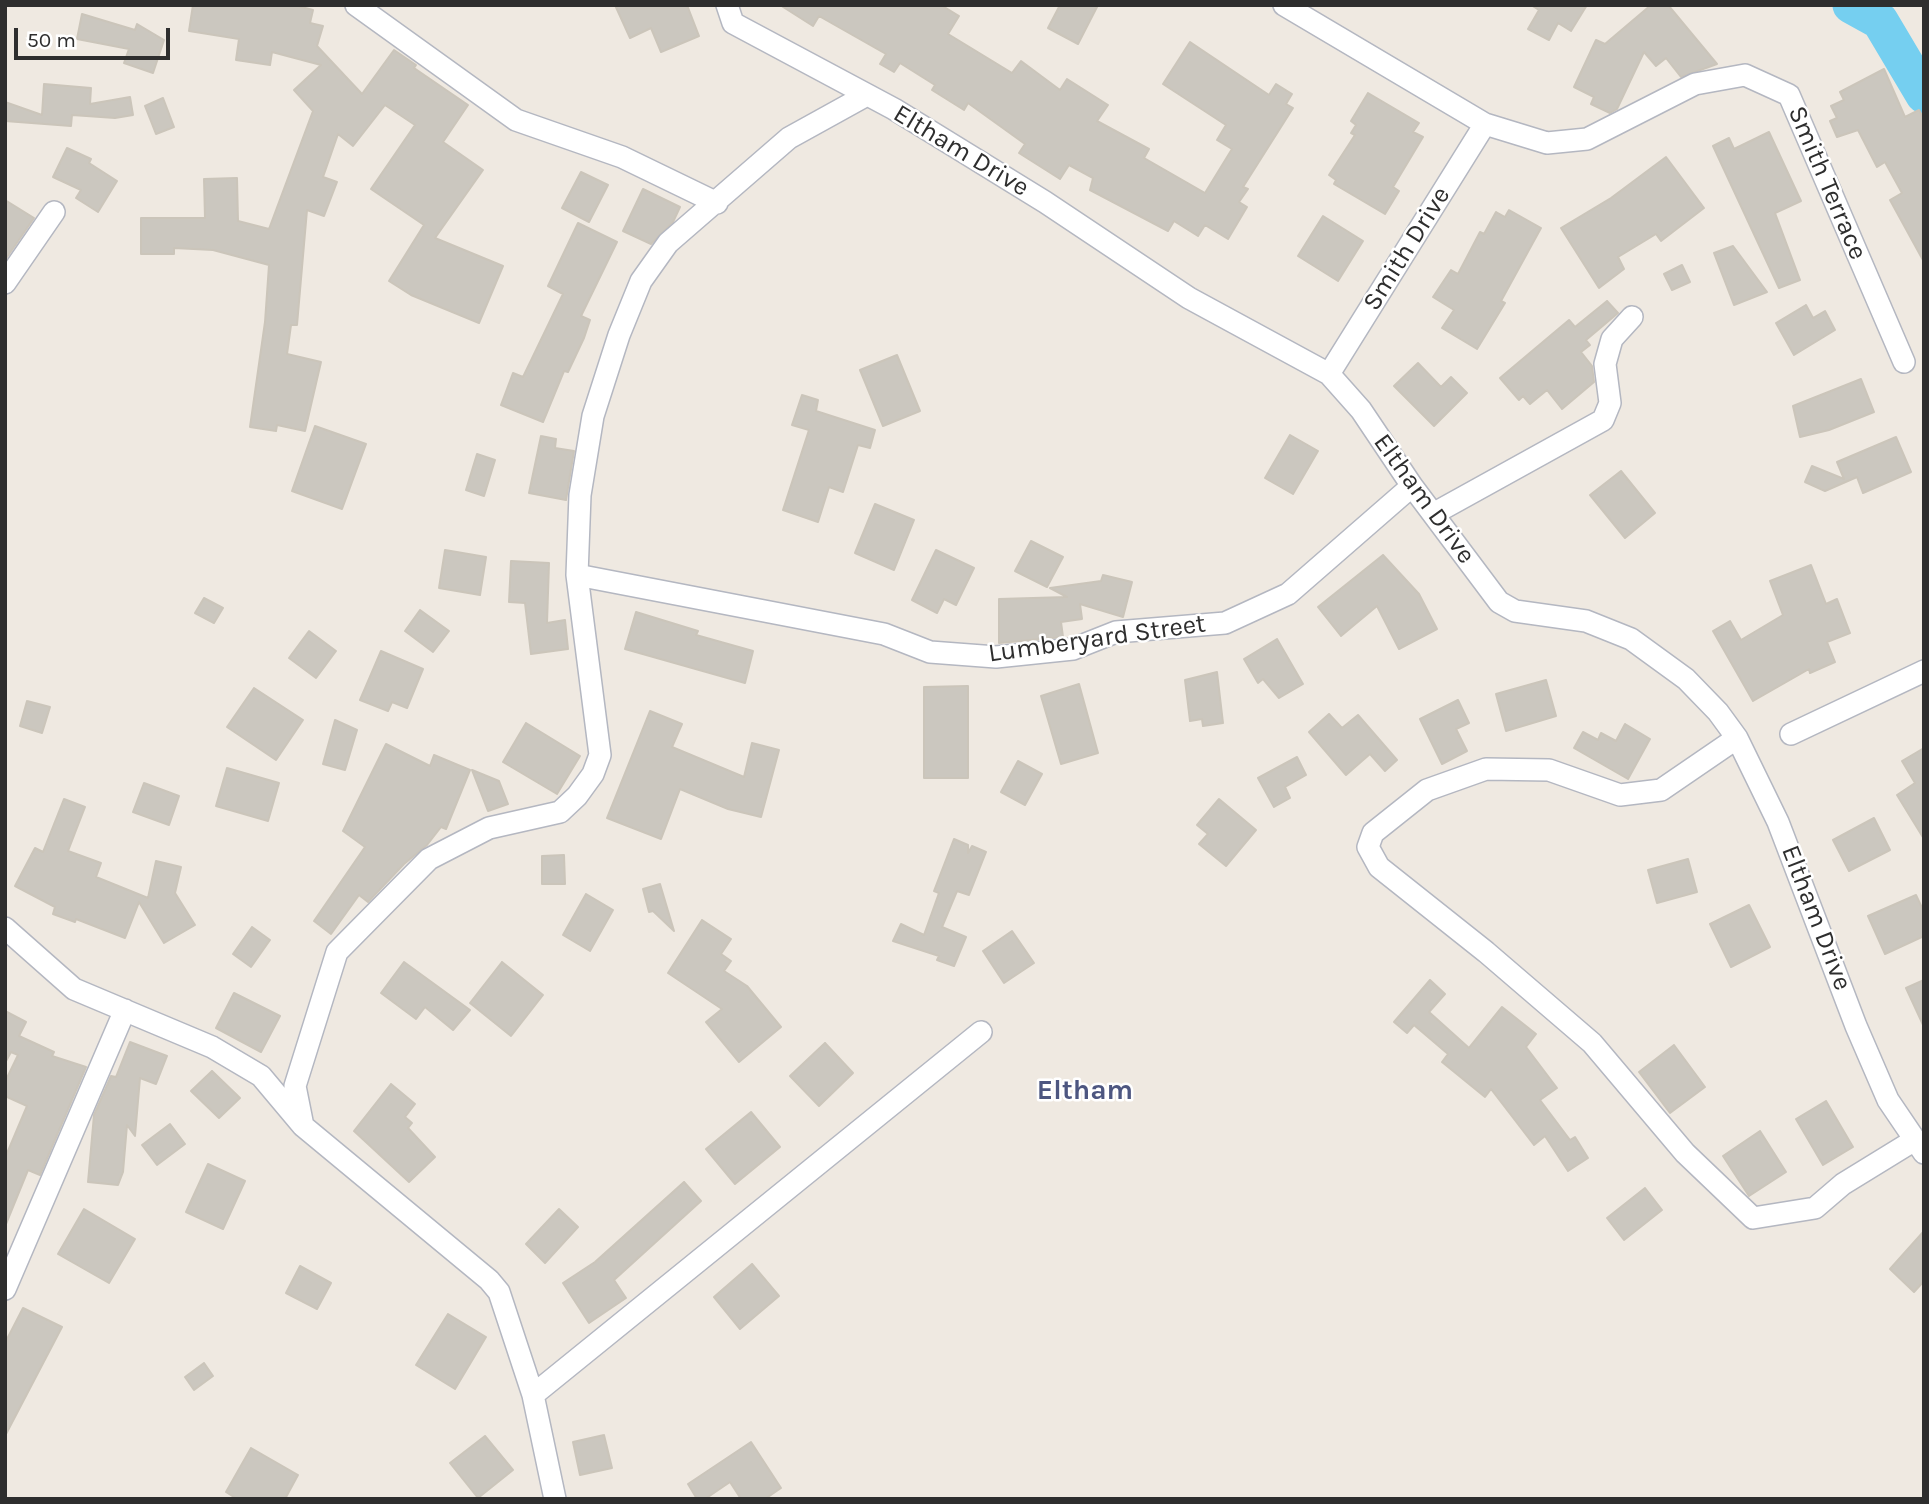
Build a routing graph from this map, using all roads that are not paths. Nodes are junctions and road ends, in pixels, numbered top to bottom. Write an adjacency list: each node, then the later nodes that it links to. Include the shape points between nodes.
1 (356, 5): 6 (street, via 516,120 622,157)
2 (727, 5): 4 (street, Eltham Drive, via 733,23)
3 (1284, 5): 5 (street, Smith Terrace)
4 (865, 96): 6 (street, via 789,138); 11 (street, Eltham Drive, via 1035,195 1189,298)
5 (1485, 124): 10 (street, Smith Terrace, via 1547,143 1587,139 1695,83 1745,75 1789,95); 11 (street, Smith Drive)
6 (717, 203): 14 (street, via 668,243 641,281 619,335 593,416 579,495)
7 (54, 212): 8 (street)
8 (5, 283)
9 (1632, 317): 13 (street, via 1612,339 1605,364 1610,404 1603,420)
10 (1904, 362)
11 (1329, 374): 12 (street, Eltham Drive, via 1361,410)
12 (1412, 486): 13 (street, Eltham Drive); 14 (street, Lumberyard Street, via 1288,594 1225,623 1116,632 1073,649 996,657 930,652 884,634)
13 (1433, 513): 17 (street, Eltham Drive, via 1499,602 1515,611 1586,621 1631,639 1686,679)
14 (577, 575): 21 (street, via 597,713 600,755 593,774 560,812 489,828 429,859 337,952 296,1086)
15 (1924, 671): 16 (street)
16 (1791, 734)
17 (1737, 738): 22 (street, Eltham Drive, via 1778,822 1888,1100); 22 (street, via 1661,790 1620,795 1549,770 1486,769 1427,790 1373,832 1367,847 1379,867 1592,1043 1685,1153 1753,1218 1815,1209 1843,1184)
18 (5, 928): 19 (street, via 74,989)
19 (125, 1010): 21 (street, via 212,1046 261,1076); 23 (street)
20 (981, 1032): 24 (street)
21 (303, 1126): 24 (street, via 489,1280 499,1292)
22 (1919, 1147)
23 (5, 1289)
24 (533, 1395): 25 (street)
25 (555, 1499)

